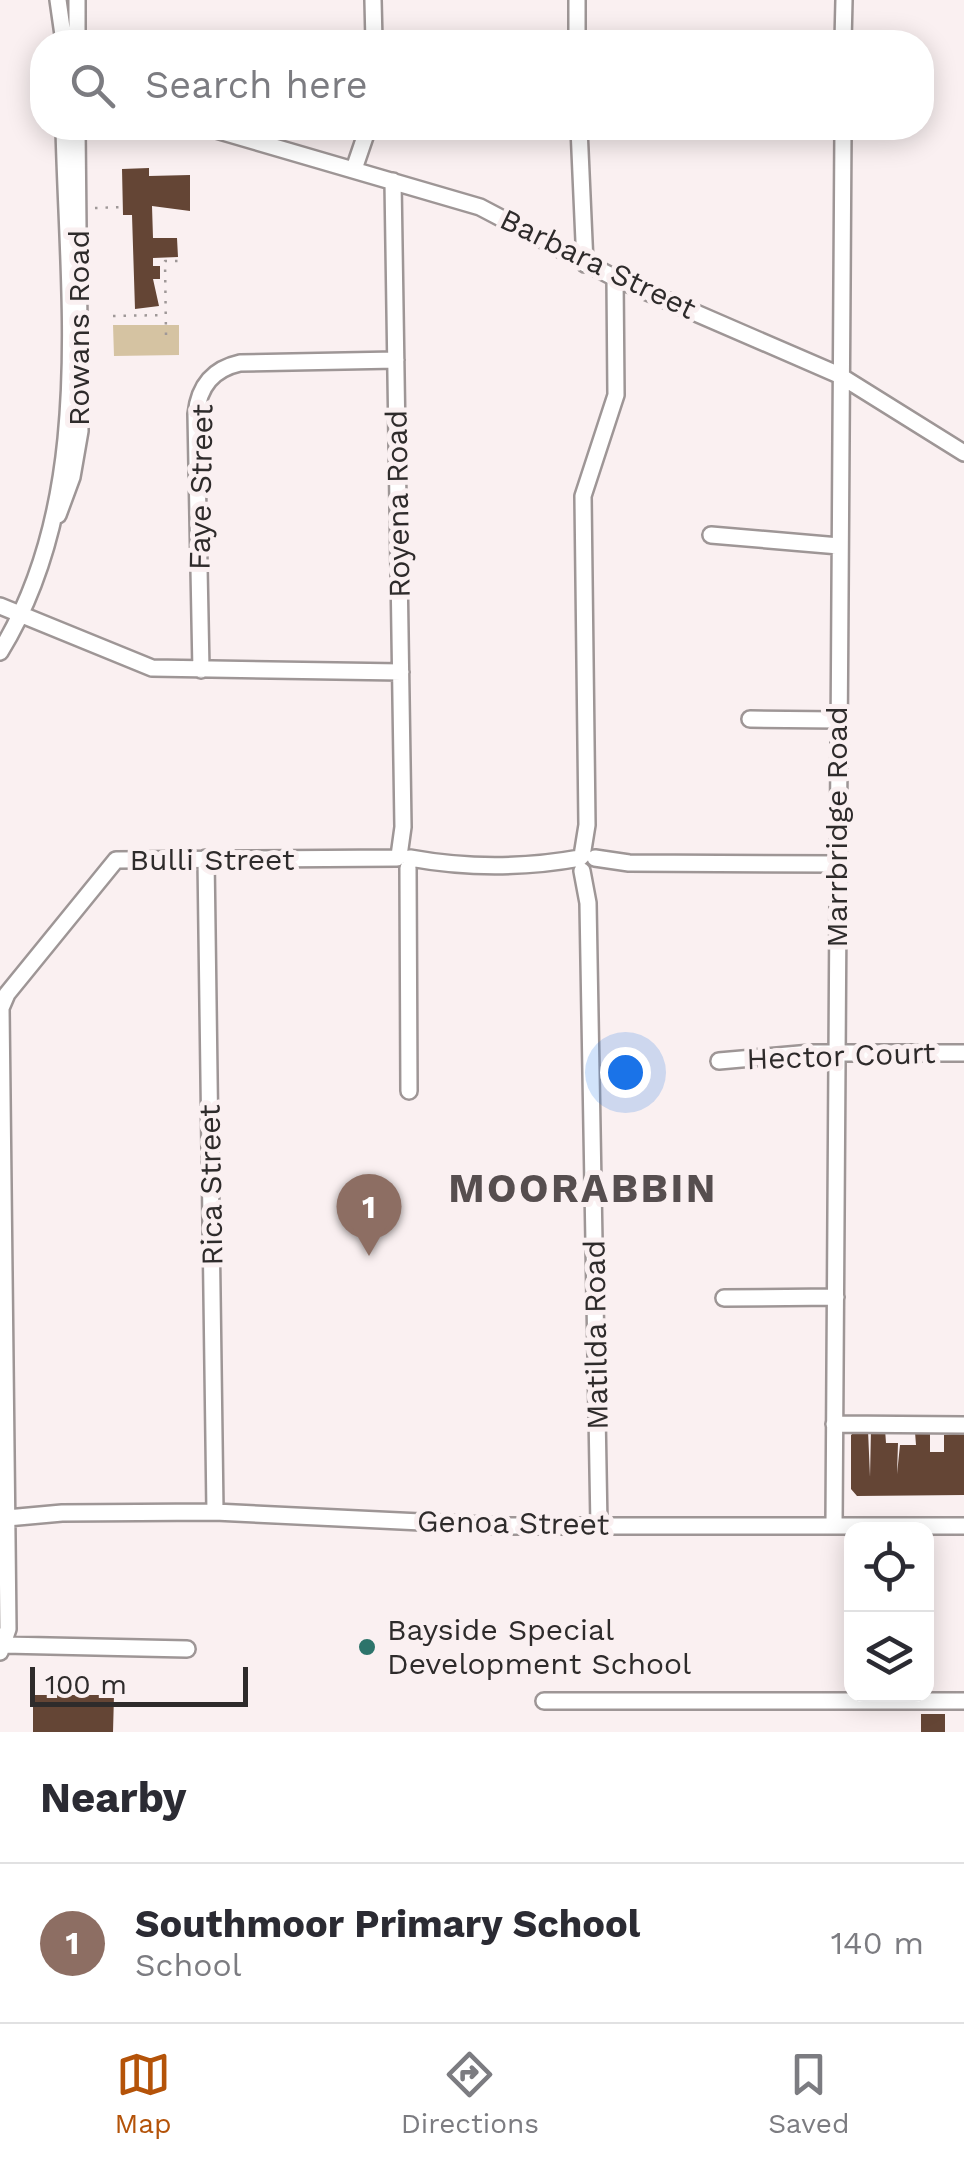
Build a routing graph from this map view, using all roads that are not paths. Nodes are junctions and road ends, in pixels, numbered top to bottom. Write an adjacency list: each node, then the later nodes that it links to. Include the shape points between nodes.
1 (58, 0): 6 (street)
2 (77, 0): 7 (street)
3 (373, 0): 8 (street)
4 (577, 0): 9 (street)
5 (844, 0): 10 (street)
6 (62, 30)
7 (77, 30)
8 (374, 30)
9 (578, 30)
10 (843, 30)
11 (65, 140): 22 (street, Rowans Road)
12 (78, 140): 22 (street, Rowans Road)
13 (251, 140): 17 (street, Barbara Street)
14 (364, 140): 17 (street)
15 (578, 140): 19 (street)
16 (842, 140): 25 (street, Marrbridge Road)
17 (354, 169): 18 (street, Barbara Street)
18 (393, 181): 20 (street, Barbara Street, via 480,207); 24 (street, Royena Road)
19 (580, 223): 20 (street, via 574,238); 21 (street)
20 (538, 238): 21 (street, Barbara Street)
21 (586, 264): 23 (street, Barbara Street)
22 (73, 269): 30 (street, Rowans Road, via 69,424 53,523)
23 (615, 278): 25 (street, Barbara Street); 38 (street, Matilda Road, via 616,394 584,486)
24 (396, 360): 32 (street, Faye Street, via 240,363 216,372 204,387 196,414); 33 (street, Royena Road)
25 (840, 375): 26 (street, Barbara Street); 28 (street, Marrbridge Road)
26 (964, 453)
27 (711, 534): 28 (street)
28 (839, 546): 35 (street, Marrbridge Road)
29 (0, 606): 30 (street)
30 (22, 614): 31 (street, Rowans Road); 32 (street, via 142,664)
31 (0, 652)
32 (200, 670): 33 (street)
33 (401, 672): 37 (street, Royena Road)
34 (750, 719): 35 (street)
35 (837, 720): 39 (street, Marrbridge Road)
36 (206, 858): 37 (street, Bulli Street); 40 (street, Bulli Street, via 127,857 111,863); 49 (street, Rica Street)
37 (404, 862): 38 (street, Bulli Street); 44 (street, Royena Road)
38 (588, 863): 39 (street, Bulli Street); 51 (street, Matilda Road)
39 (838, 864): 42 (street, Marrbridge Road)
40 (4, 991): 50 (street, Bulli Street)
41 (964, 1052): 42 (street, Hector Court)
42 (838, 1053): 43 (street, Hector Court); 45 (street, Marrbridge Road)
43 (719, 1061)
44 (409, 1091)
45 (836, 1297): 46 (street); 47 (street, Marrbridge Road)
46 (724, 1298)
47 (834, 1424): 48 (street); 52 (street, Marrbridge Road)
48 (964, 1425)
49 (216, 1512): 50 (street, Genoa Street); 51 (street, Genoa Street)
50 (7, 1513): 54 (street, Bulli Street)
51 (599, 1526): 52 (street, Genoa Street)
52 (834, 1526): 53 (street, Genoa Street)
53 (964, 1526)
54 (2, 1649): 55 (street)
55 (188, 1649)
56 (544, 1702): 57 (street)
57 (964, 1702)

